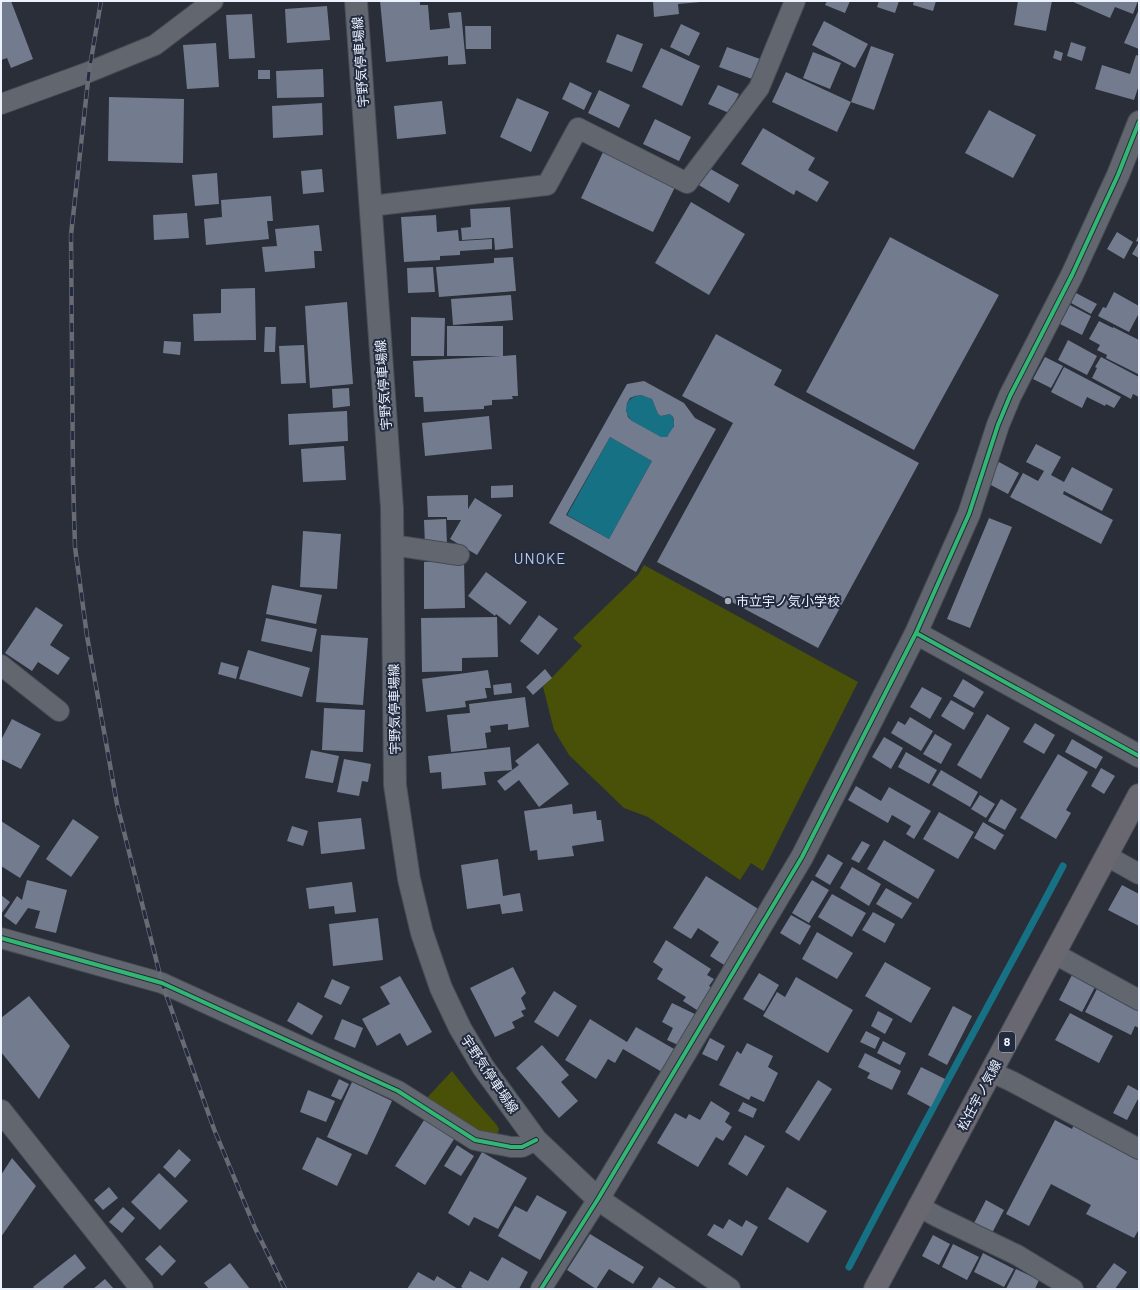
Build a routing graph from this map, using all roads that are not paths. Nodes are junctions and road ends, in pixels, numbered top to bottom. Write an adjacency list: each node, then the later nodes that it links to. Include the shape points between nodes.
1 (213, 1): 4 (street, via 155,45)
2 (356, 1): 6 (street, 宇野気停車場線)
3 (795, 1): 6 (street, via 758,88 687,183 578,128 547,185)
4 (1, 104)
5 (1139, 122): 9 (street, via 1118,175 1072,275 1010,396 969,514)
6 (370, 206): 7 (street, 宇野気停車場線, via 392,508)
7 (392, 546): 8 (street); 21 (street, 宇野気停車場線, via 395,785 412,892 422,933 441,988 460,1028 483,1067)
8 (459, 555)
9 (916, 633): 12 (street); 23 (street, via 802,857)
10 (1, 665): 11 (street)
11 (59, 711)
12 (1139, 756)
13 (1139, 795): 14 (main road, 松任宇ノ気線 / 8)
14 (1107, 856): 15 (street); 17 (main road, 松任宇ノ気線 / 8)
15 (1139, 874)
16 (1, 938): 21 (street, via 162,983 398,1091 475,1140 517,1147)
17 (1055, 954): 18 (street); 19 (main road, 松任宇ノ気線 / 8)
18 (1139, 1000)
19 (991, 1072): 22 (street); 24 (main road, 松任宇ノ気線 / 8)
20 (1, 1111): 25 (street)
21 (536, 1140): 23 (street, 宇野気停車場線)
22 (1139, 1150)
23 (598, 1199): 26 (street); 27 (street, 宇野気停車場線)
24 (918, 1206): 28 (main road, 松任宇ノ気線 / 8); 29 (street, via 1017,1255)
25 (142, 1289)
26 (541, 1289)
27 (730, 1289)
28 (875, 1289)
29 (1073, 1289)

